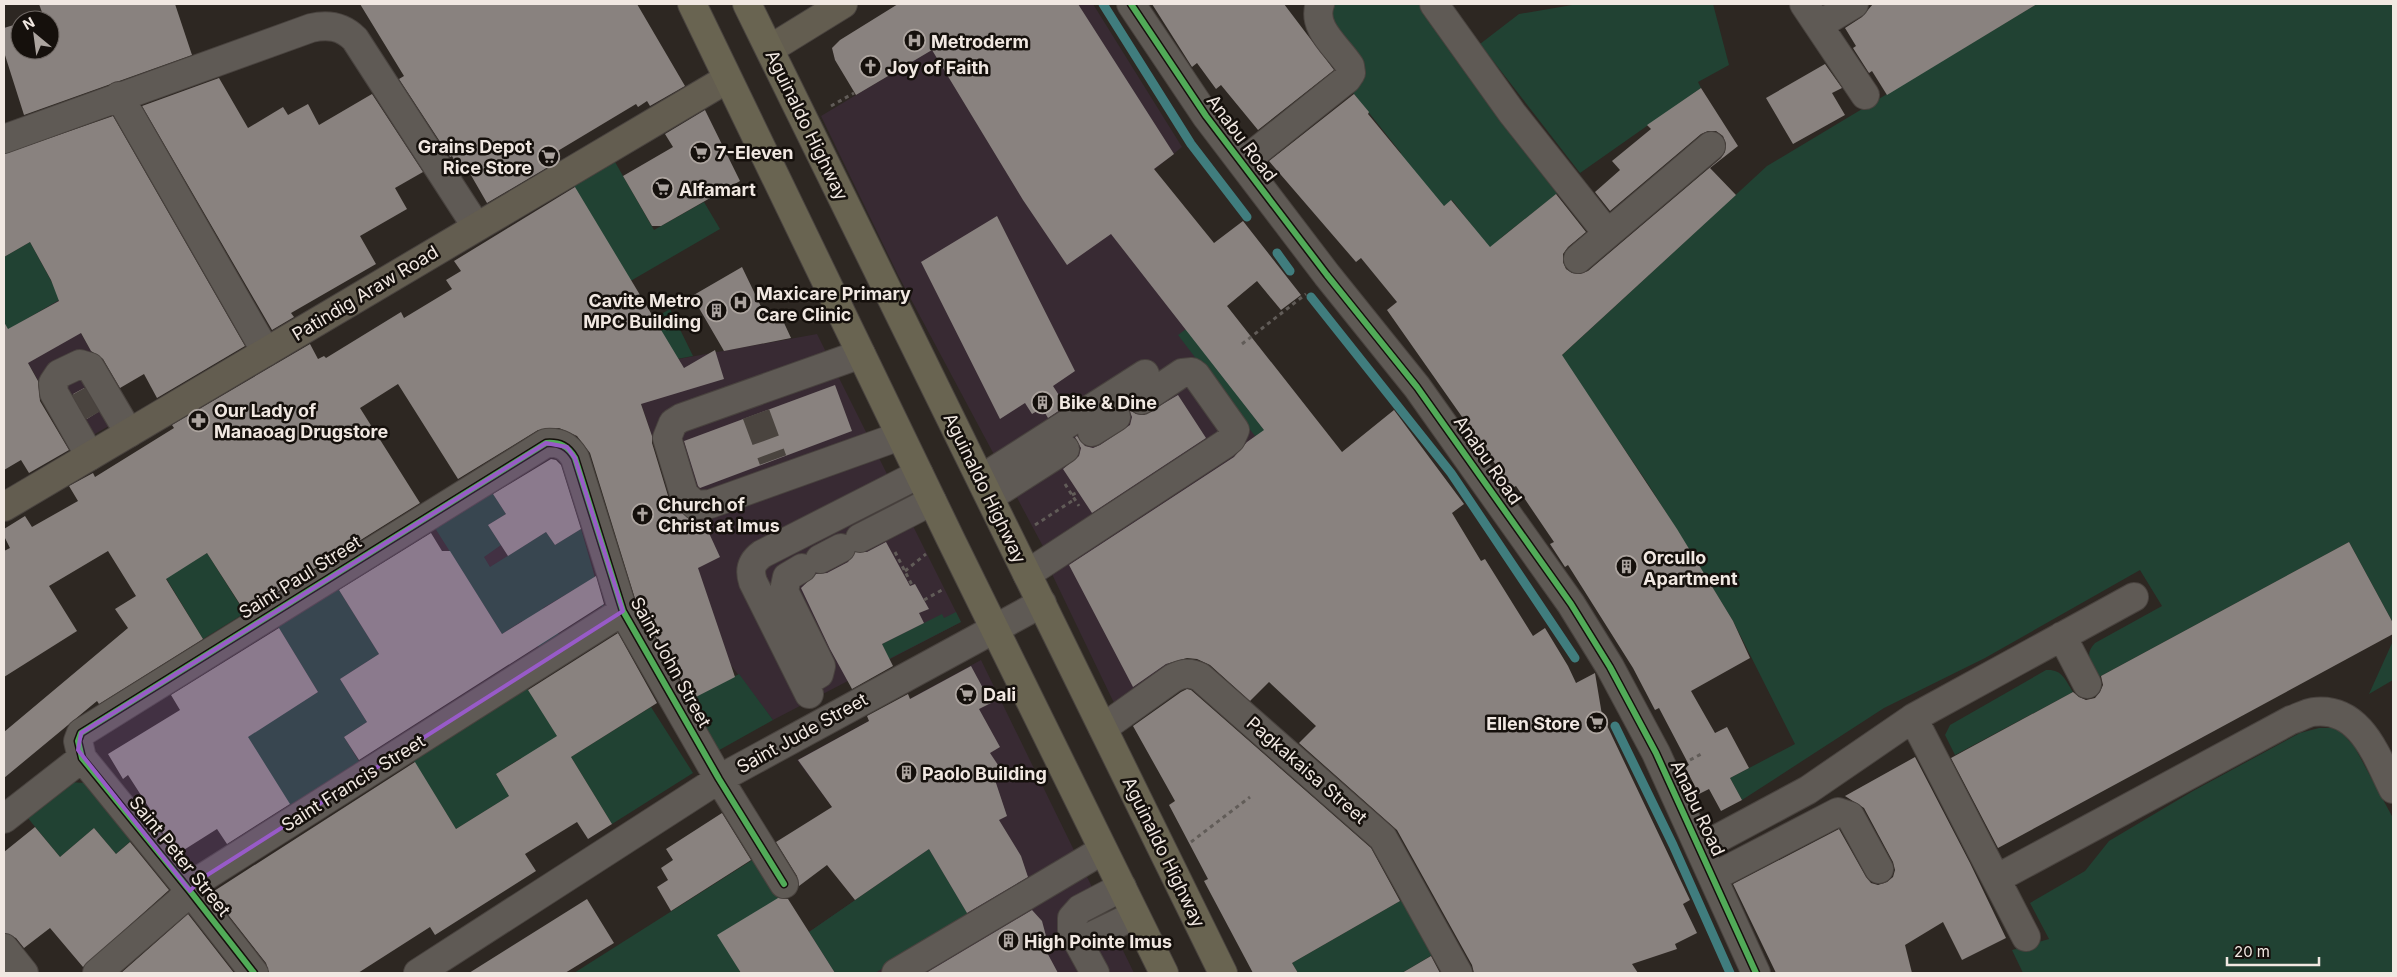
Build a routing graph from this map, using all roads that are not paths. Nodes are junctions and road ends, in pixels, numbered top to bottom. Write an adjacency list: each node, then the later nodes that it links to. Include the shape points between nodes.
1 (692, 4): 10 (highway)
2 (747, 4): 9 (highway, Aguinaldo Highway)
3 (843, 4): 9 (main road)
4 (1132, 4): 15 (street, Anabu Road, via 1183,84)
5 (1320, 4): 15 (street, via 1318,17 1321,27 1350,66 1350,73 1347,79)
6 (1434, 4): 17 (street, via 1512,113)
7 (1854, 4): 8 (street)
8 (1812, 14): 11 (street)
9 (770, 49): 29 (highway, Aguinaldo Highway)
10 (727, 79): 16 (main road, Patindig Araw Road); 20 (highway)
11 (1865, 95)
12 (120, 96): 13 (street); 16 (street, via 310,28 341,28 355,39); 19 (street)
13 (4, 140)
14 (1711, 146): 17 (street)
15 (1242, 163): 45 (street, Anabu Road, via 1417,387 1571,604 1610,667)
16 (476, 226): 19 (main road, Patindig Araw Road)
17 (1607, 233): 18 (street)
18 (1578, 259)
19 (266, 352): 23 (main road, Patindig Araw Road)
20 (861, 354): 24 (highway); 24 (street, via 752,404 681,418 673,423 667,438 668,446 684,494 695,505 702,506 777,470)
21 (1116, 417): 22 (street)
22 (1092, 432)
23 (129, 433): 27 (main road, Patindig Araw Road); 27 (street, via 93,371 86,365 74,366 59,374 53,382 54,393 70,413)
24 (900, 436): 28 (highway)
25 (560, 444): 35 (street, Saint John Street, via 567,447 575,458); 41 (street, Saint Paul Street, via 539,446 88,727 78,741)
26 (1065, 449): 29 (street)
27 (90, 456): 31 (main road, Patindig Araw Road)
28 (919, 474): 30 (highway); 30 (street, via 762,554 751,566 753,582 807,689 819,674 820,666 784,591 788,578)
29 (986, 488): 32 (highway, Aguinaldo Highway); 32 (street, via 1143,387 1187,371 1196,375 1235,430 1225,444)
30 (932, 501): 36 (highway)
31 (5, 503)
32 (1027, 574): 34 (highway, Aguinaldo Highway)
33 (2134, 597): 37 (street)
34 (1042, 603): 36 (street, Saint Jude Street); 40 (highway, Aguinaldo Highway)
35 (623, 611): 42 (street, Saint John Street); 52 (street, Saint Francis Street, via 201,880)
36 (994, 628): 42 (street, Saint Jude Street); 46 (highway)
37 (2062, 636): 38 (street); 39 (street)
38 (2087, 684)
39 (1913, 718): 45 (street, via 1808,790); 49 (street)
40 (1103, 728): 65 (highway, Aguinaldo Highway); 66 (street, Pagkakaisa Street, via 1173,678 1192,673 1200,677 1383,838)
41 (82, 758): 44 (street); 52 (street, Saint Peter Street)
42 (719, 779): 50 (street, Saint John Street); 57 (street, Saint Jude Street)
43 (2393, 788): 49 (street, via 2366,738 2352,720 2313,712 2292,720)
44 (4, 819)
45 (1700, 848): 48 (street, Anabu Road)
46 (1103, 850): 51 (highway); 62 (street)
47 (1879, 870): 48 (street, via 1850,816 1838,812)
48 (1713, 877): 67 (street, Anabu Road)
49 (1996, 879): 54 (street)
50 (784, 884)
51 (1122, 887): 53 (highway); 55 (street, via 1075,913 1071,925)
52 (190, 891): 59 (street, Saint Francis Street); 60 (street, Saint Peter Street)
53 (1135, 915): 55 (street); 64 (highway)
54 (2026, 937)
55 (1079, 942): 63 (street)
56 (4, 948): 58 (street)
57 (447, 966): 61 (street, Saint Jude Street)
58 (24, 973)
59 (97, 973)
60 (254, 973)
61 (418, 973)
62 (896, 973)
63 (1096, 973)
64 (1164, 973)
65 (1223, 973)
66 (1458, 973)
67 (1756, 973)

